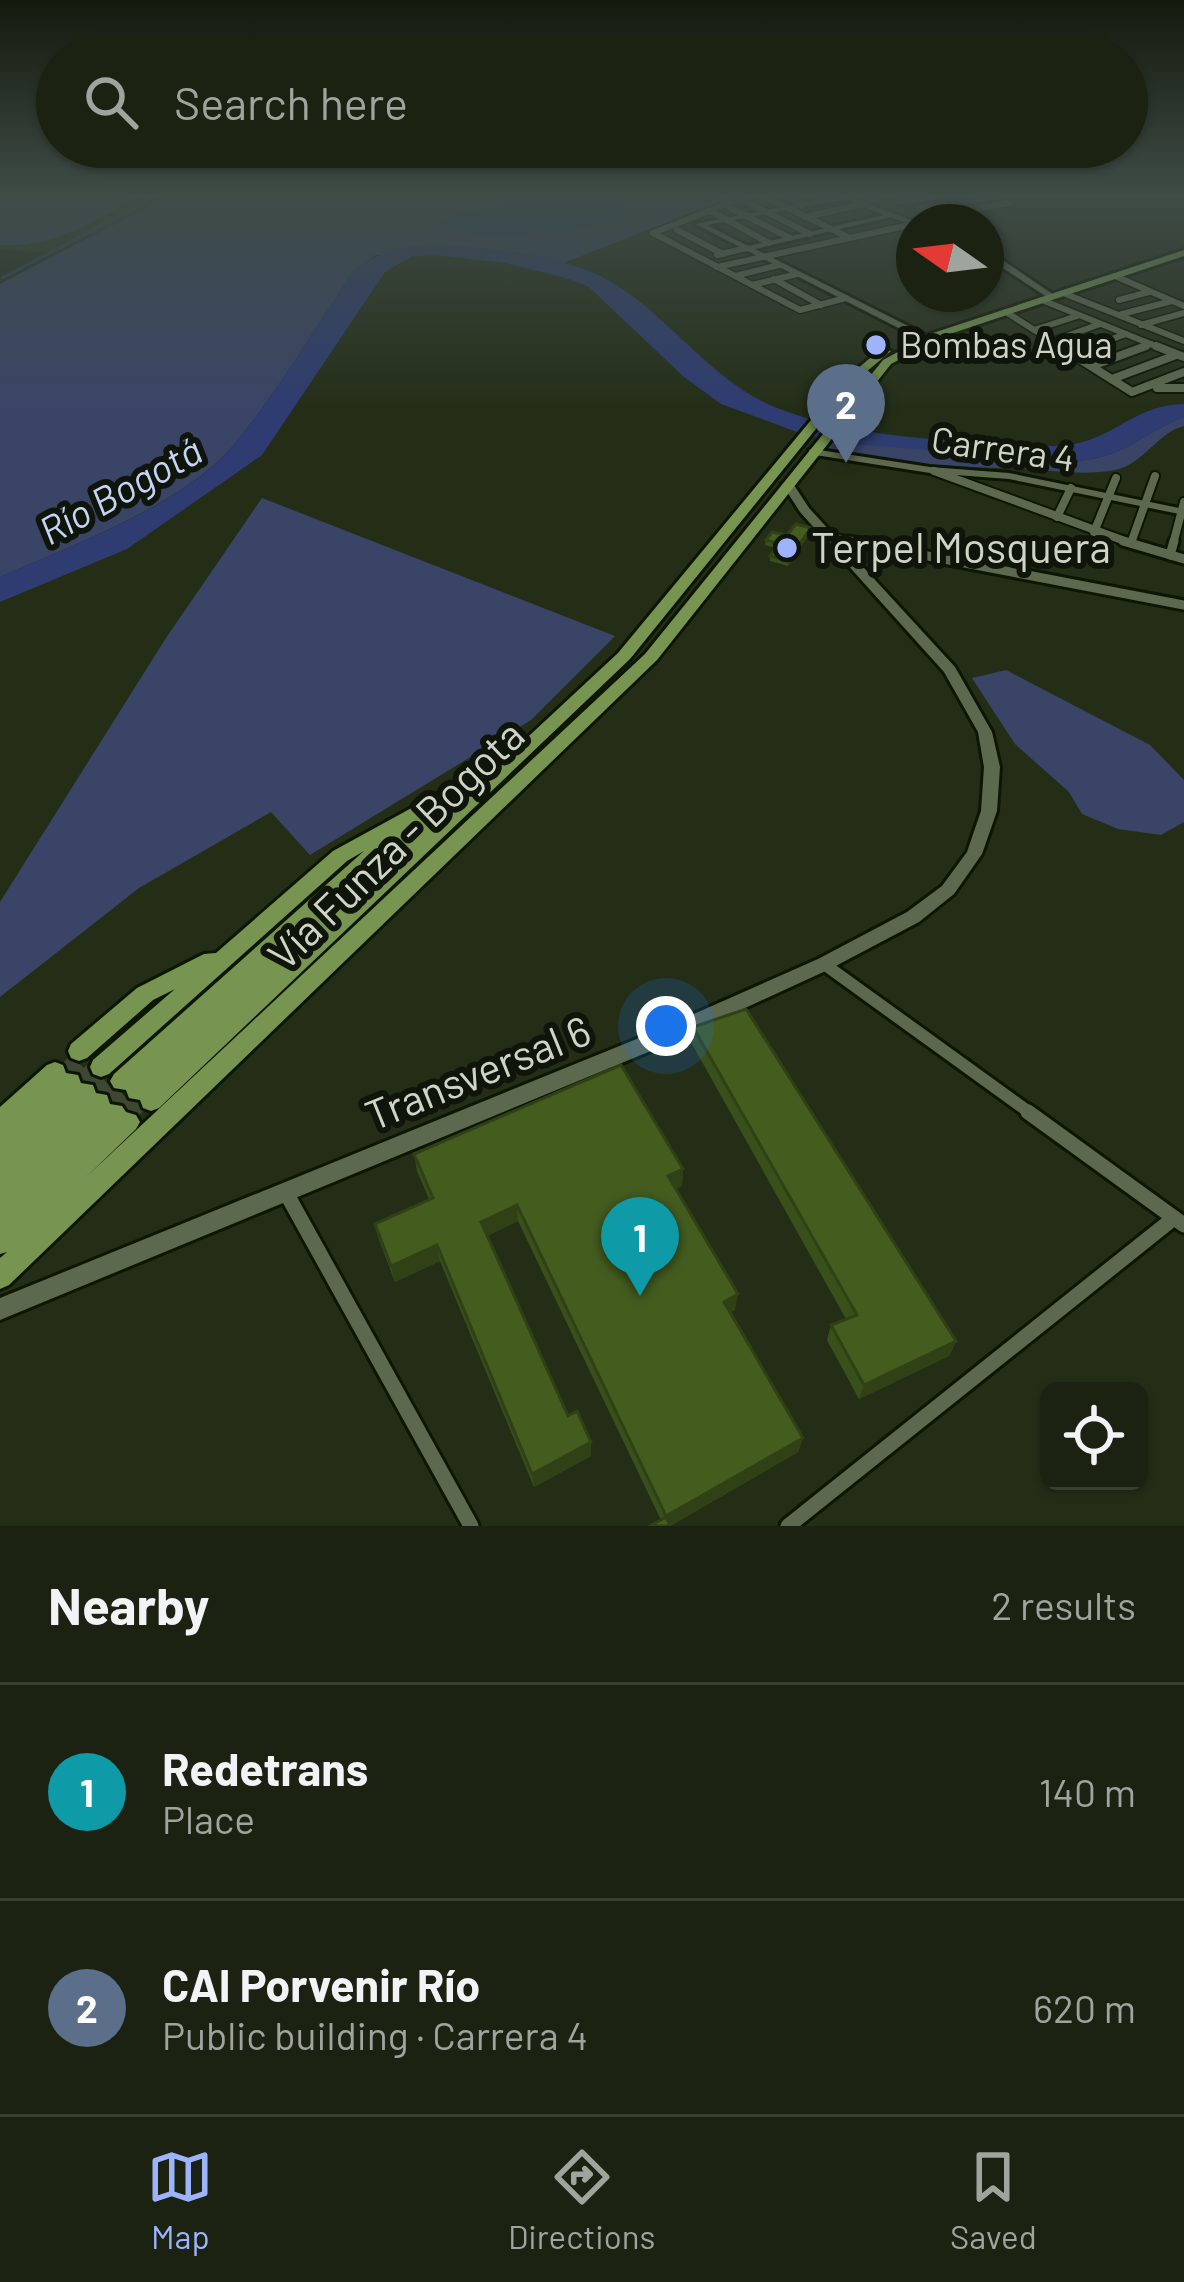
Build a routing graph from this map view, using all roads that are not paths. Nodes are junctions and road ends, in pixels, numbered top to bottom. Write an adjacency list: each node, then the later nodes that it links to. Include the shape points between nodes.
1 (720, 266): 7 (street)
2 (774, 266): 9 (street)
3 (781, 266): 8 (street)
4 (1006, 266): 14 (street)
5 (1137, 266): 14 (main road)
6 (1141, 266): 10 (main road)
7 (717, 267): 9 (street)
8 (797, 274): 11 (street); 15 (street)
9 (734, 276): 12 (street)
10 (1115, 276): 13 (street); 14 (main road)
11 (775, 279): 12 (street); 18 (street)
12 (752, 285): 18 (street, via 800,310)
13 (1152, 292): 16 (street); 17 (street)
14 (1051, 296): 20 (main road); 21 (street); 22 (street); 29 (main road)
15 (846, 298): 18 (street); 29 (street)
16 (1119, 300)
17 (1172, 301): 19 (street); 21 (street)
18 (821, 305)
19 (1184, 310): 24 (street)
20 (1006, 312): 26 (street); 29 (main road)
21 (1118, 315): 24 (street)
22 (1079, 316): 23 (street); 26 (street)
23 (1100, 324): 27 (street); 30 (street)
24 (1142, 325): 27 (street); 28 (street)
25 (1184, 329): 28 (street)
26 (1034, 330): 30 (street)
27 (1123, 333): 32 (street); 33 (street)
28 (1167, 334): 31 (street)
29 (922, 337): 36 (main road); 38 (main road)
30 (1053, 341): 33 (street)
31 (1184, 341)
32 (1151, 344): 34 (street); 35 (street)
33 (1072, 353): 35 (street)
34 (1180, 356): 39 (street)
35 (1092, 366): 39 (street)
36 (859, 371): 38 (main road); 42 (main road, via 824,414)
37 (1184, 373): 40 (street)
38 (874, 375): 42 (main road)
39 (1112, 379): 40 (street, via 1134,393)
40 (1148, 388): 41 (street)
41 (1184, 388)
42 (810, 447): 43 (street, Carrera 4); 47 (main road, Vía Funza - Bogota); 62 (main road)
43 (930, 470): 46 (street, Carrera 4); 50 (street)
44 (1155, 476): 51 (street)
45 (1116, 478): 49 (street)
46 (1032, 480): 48 (street, Carrera 4); 50 (street)
47 (788, 484): 53 (street, Transversal 6); 54 (main road, Vía Funza - Bogota)
48 (1071, 488): 49 (street, Carrera 4); 55 (street)
49 (1108, 496): 51 (street, Carrera 4); 56 (street)
50 (1020, 503): 55 (street)
51 (1145, 504): 52 (street, Carrera 4); 58 (street)
52 (1183, 509): 59 (street)
53 (804, 510): 54 (street); 57 (street, Transversal 6)
54 (767, 512): 62 (main road, Vía Funza - Bogota)
55 (1057, 517): 56 (street)
56 (1094, 532): 58 (street)
57 (830, 538): 61 (street); 70 (street, Transversal 6, via 965,692 986,732 992,782 980,842 948,890)
58 (1131, 543): 59 (street)
59 (1170, 555): 60 (street)
60 (1184, 559)
61 (1184, 605)
62 (669, 620): 63 (main road); 85 (main road, Vía Funza - Bogota, via 651,657)
63 (508, 762): 64 (main road); 71 (main road)
64 (473, 782): 65 (main road); 71 (main road)
65 (443, 799): 66 (main road); 71 (main road)
66 (420, 811): 67 (main road); 71 (main road)
67 (393, 826): 68 (main road); 71 (main road)
68 (369, 838): 69 (main road); 71 (main road)
69 (233, 950): 71 (main road); 71 (main road, via 202,965)
70 (824, 964): 78 (street, Transversal 6); 82 (street)
71 (115, 1076)
72 (92, 1097): 73 (main road); 74 (main road); 75 (main road); 76 (main road); 77 (main road); 79 (main road); 80 (main road); 81 (main road); 83 (main road); 84 (main road)
73 (0, 1126)
74 (0, 1142)
75 (0, 1155)
76 (0, 1166)
77 (0, 1179)
78 (286, 1190): 86 (street, Transversal 6); 87 (street)
79 (0, 1191)
80 (0, 1203)
81 (0, 1216)
82 (1179, 1222): 88 (street)
83 (0, 1229)
84 (0, 1242)
85 (0, 1276)
86 (0, 1310)
87 (471, 1526)
88 (788, 1526)

